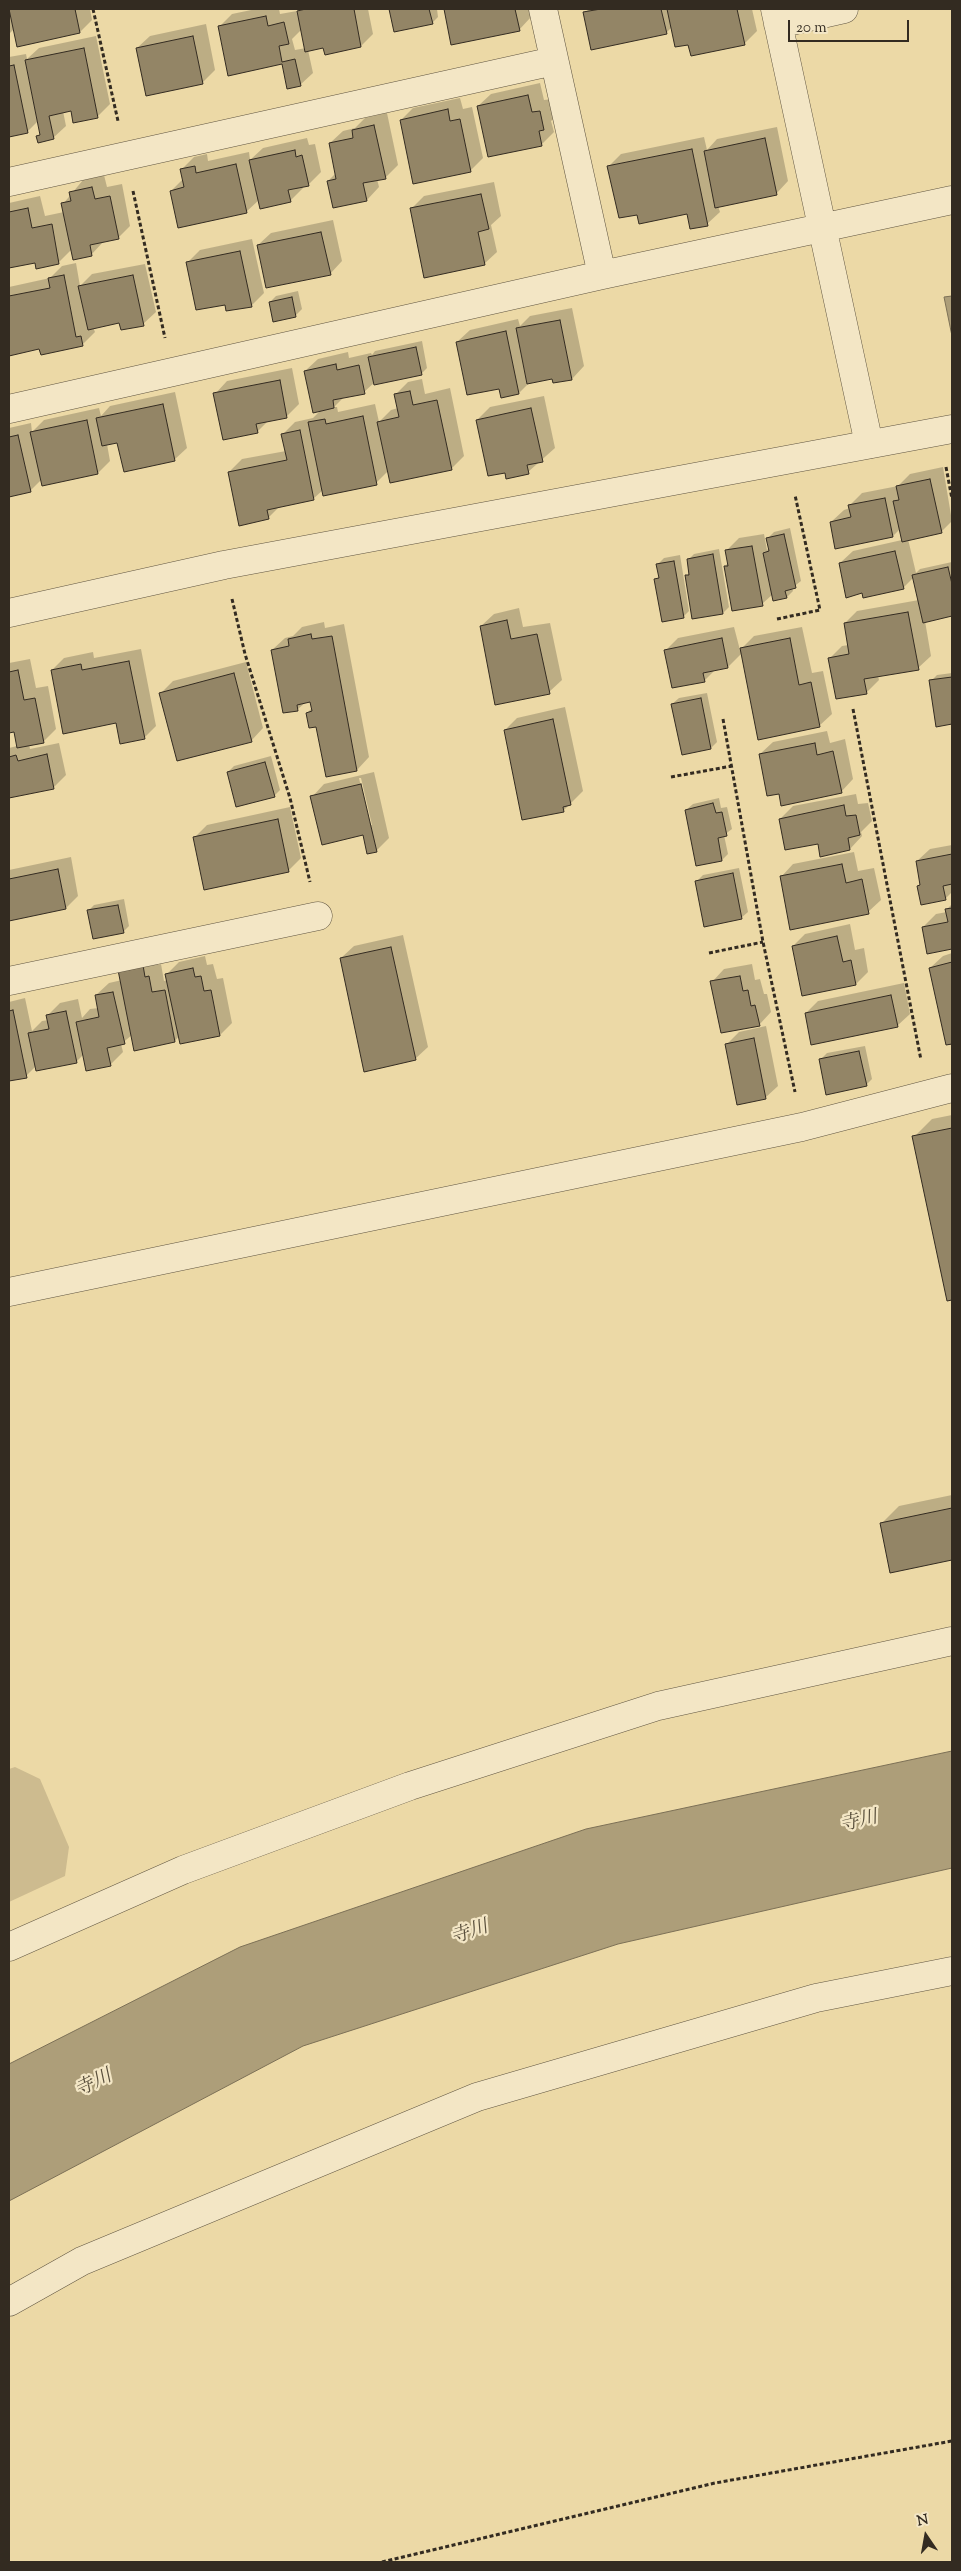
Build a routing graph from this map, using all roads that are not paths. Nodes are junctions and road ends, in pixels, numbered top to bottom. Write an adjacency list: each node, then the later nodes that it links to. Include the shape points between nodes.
1 (543, 9): 4 (street)
2 (844, 9): 3 (street)
3 (776, 16): 7 (street)
4 (554, 61): 5 (street); 8 (street)
5 (9, 182)
6 (952, 200): 7 (street)
7 (823, 229): 8 (street); 11 (street)
8 (602, 275): 9 (street)
9 (9, 409)
10 (952, 429): 11 (street)
11 (869, 444): 12 (street, via 224,565)
12 (9, 613)
13 (318, 916): 14 (street)
14 (9, 981)
15 (940, 1092): 16 (street, via 802,1127)
16 (9, 1292)
17 (952, 1641): 18 (street, via 658,1706 419,1783 183,1870)
18 (9, 1948)
19 (952, 1971): 20 (street, via 816,1998 477,2097 82,2261)
20 (9, 2302)

